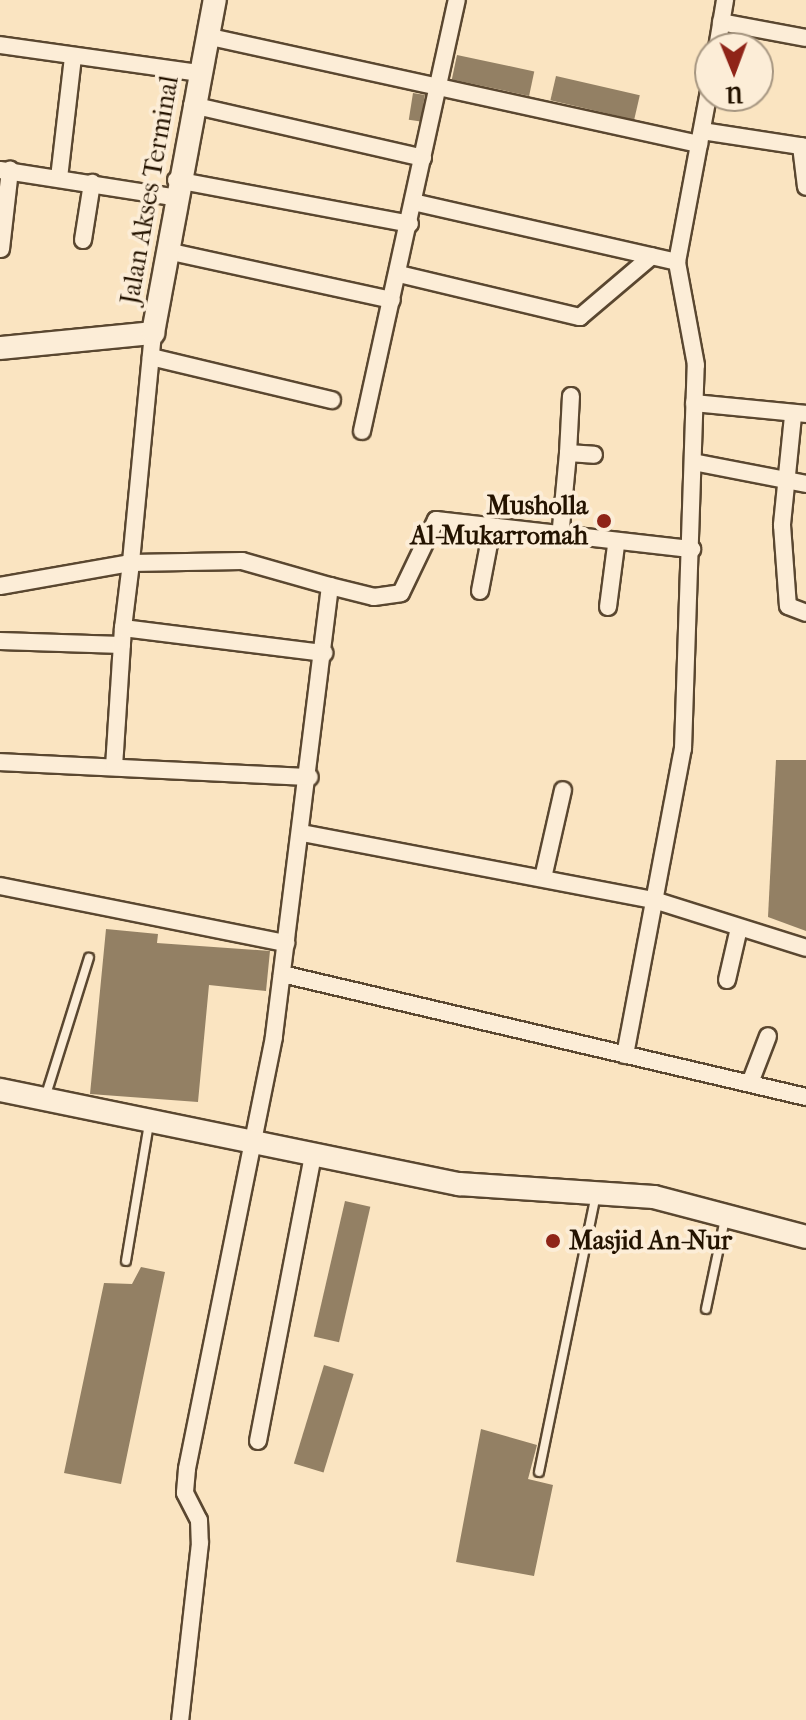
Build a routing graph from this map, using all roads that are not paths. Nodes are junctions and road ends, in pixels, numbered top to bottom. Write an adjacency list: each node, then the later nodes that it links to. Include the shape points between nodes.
1 (457, 0): 11 (street)
2 (725, 0): 4 (street)
3 (208, 2): 6 (street, Jalan Akses Terminal)
4 (721, 22): 5 (street); 7 (street)
5 (719, 32)
6 (206, 36): 10 (street, Jalan Akses Terminal); 11 (street)
7 (806, 38)
8 (0, 45): 9 (street)
9 (73, 57): 10 (street); 18 (street)
10 (199, 73): 12 (street, Jalan Akses Terminal)
11 (439, 88): 14 (street); 16 (street)
12 (192, 105): 16 (street); 21 (street, Jalan Akses Terminal)
13 (705, 112): 14 (street)
14 (700, 138): 15 (street); 28 (street)
15 (803, 147): 20 (street)
16 (423, 158): 22 (street)
17 (5, 170): 18 (street); 25 (street)
18 (59, 178): 19 (street)
19 (92, 183): 21 (street); 24 (street)
20 (806, 187)
21 (174, 189): 23 (street); 26 (street, Jalan Akses Terminal)
22 (413, 202): 23 (street); 27 (street)
23 (410, 224): 29 (street)
24 (83, 240)
25 (1, 249)
26 (167, 251): 30 (street); 31 (street, Jalan Akses Terminal)
27 (652, 256): 28 (street); 29 (street, via 580,317)
28 (677, 262): 36 (street, via 695,345)
29 (399, 274): 30 (street)
30 (392, 300): 38 (street)
31 (153, 333): 32 (street, Jalan Akses Terminal); 33 (street)
32 (0, 348)
33 (151, 357): 35 (street); 47 (street)
34 (571, 396): 39 (street)
35 (332, 400)
36 (694, 403): 37 (street); 41 (street)
37 (799, 415): 42 (street)
38 (362, 431)
39 (568, 453): 40 (street); 45 (street)
40 (594, 455)
41 (693, 462): 42 (street); 48 (street)
42 (784, 479): 43 (street); 53 (street, via 788,606)
43 (806, 484)
44 (492, 528): 45 (street); 50 (street, via 431,521 408,582 390,598); 51 (street)
45 (560, 538): 46 (street)
46 (616, 545): 48 (street); 52 (street)
47 (133, 549): 49 (street); 50 (street, via 242,561); 54 (street)
48 (692, 549): 65 (street, via 683,749)
49 (0, 586)
50 (330, 586): 57 (street)
51 (480, 591)
52 (608, 607)
53 (806, 613)
54 (123, 628): 56 (street); 57 (street)
55 (0, 641): 56 (street)
56 (122, 645): 59 (street)
57 (324, 653): 60 (street)
58 (0, 762): 59 (street)
59 (114, 767): 60 (street)
60 (310, 777): 62 (street)
61 (563, 790): 63 (street)
62 (302, 833): 63 (street); 67 (street)
63 (543, 878): 65 (street)
64 (0, 886): 67 (street)
65 (654, 900): 66 (street); 73 (street)
66 (739, 928): 68 (street); 71 (street)
67 (286, 943): 70 (street)
68 (806, 948)
69 (89, 958): 77 (lane)
70 (282, 974): 73 (street); 79 (street)
71 (727, 980)
72 (768, 1036): 74 (street)
73 (625, 1055): 74 (street)
74 (750, 1083): 76 (street)
75 (0, 1090): 77 (street)
76 (806, 1097)
77 (45, 1099): 78 (street)
78 (149, 1119): 79 (street); 84 (lane)
79 (257, 1140): 80 (street); 88 (street, via 187,1469 185,1493 199,1520 200,1543)
80 (313, 1155): 81 (street, via 459,1184); 86 (street)
81 (596, 1193): 82 (street, via 654,1197); 87 (lane)
82 (726, 1214): 83 (street); 85 (lane)
83 (806, 1237)
84 (126, 1261)
85 (706, 1309)
86 (258, 1441)
87 (539, 1472)
88 (180, 1720)

